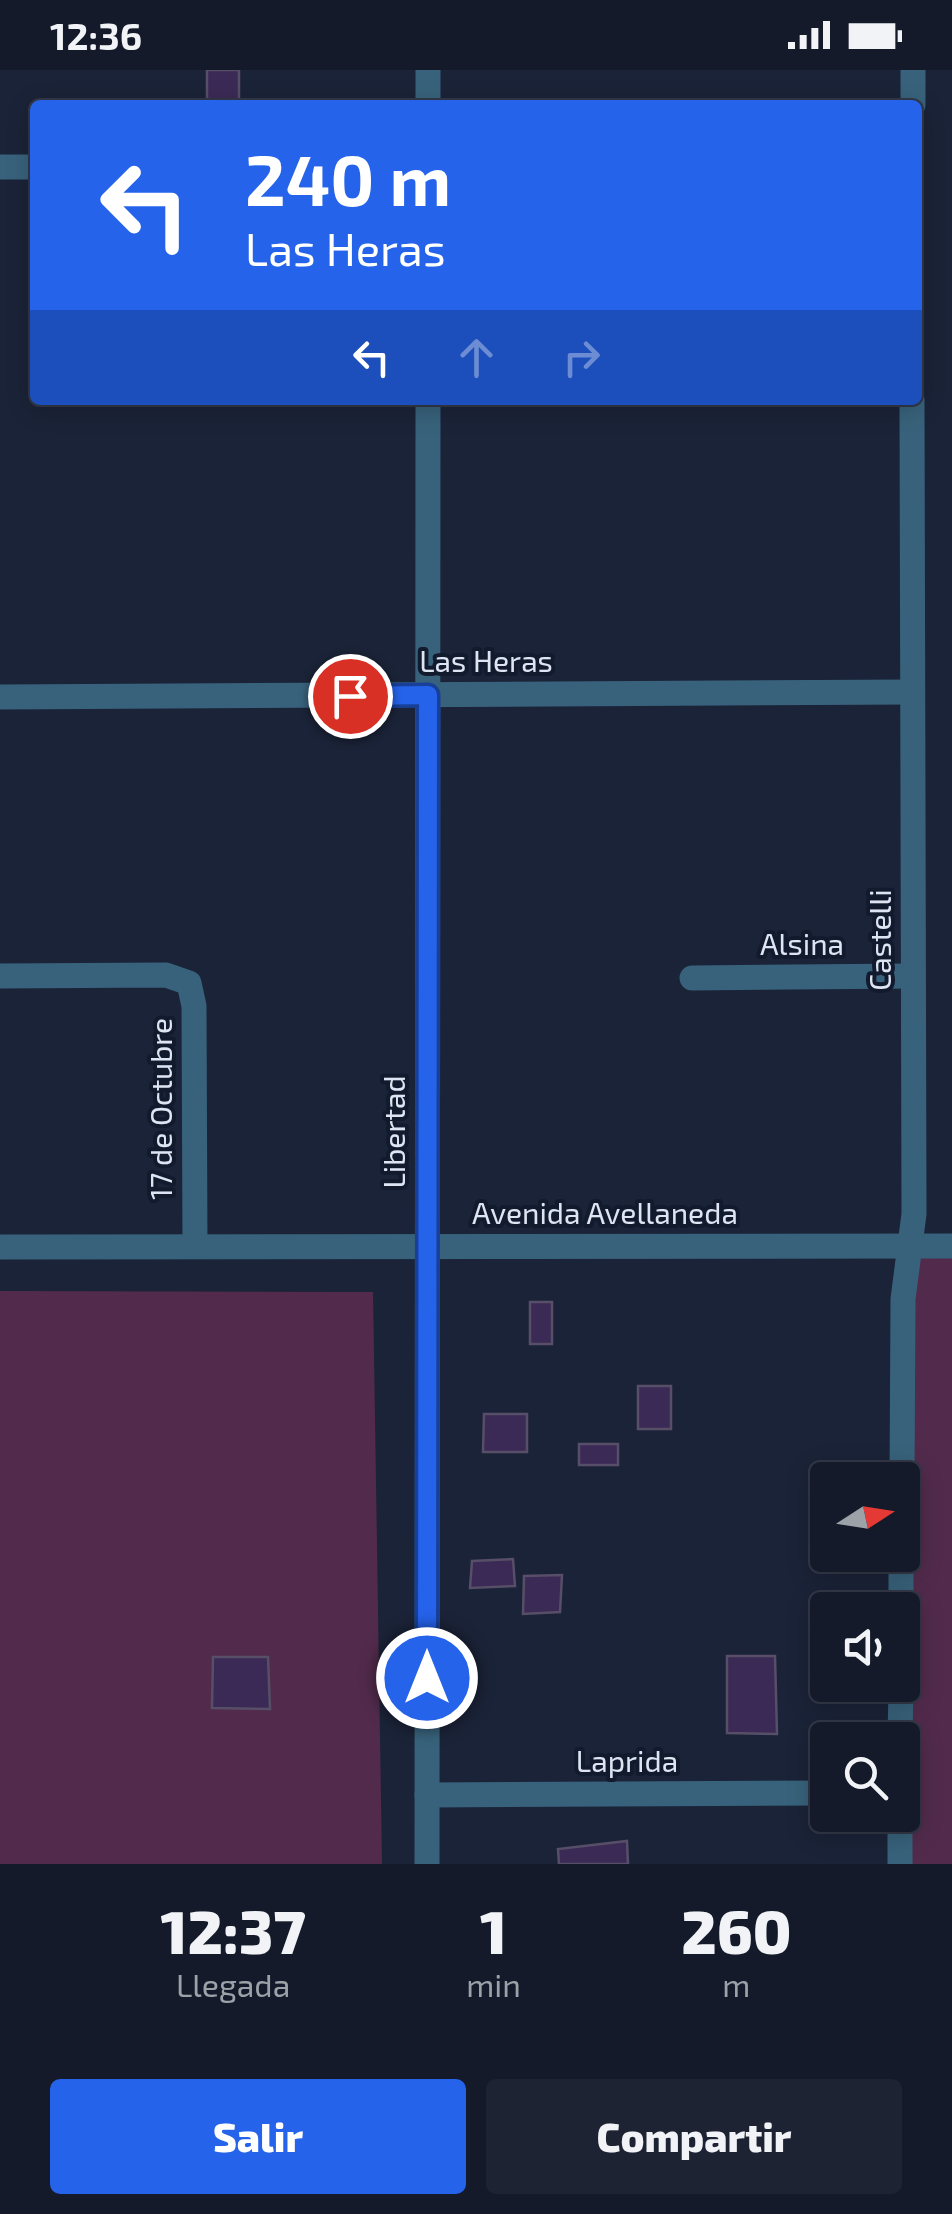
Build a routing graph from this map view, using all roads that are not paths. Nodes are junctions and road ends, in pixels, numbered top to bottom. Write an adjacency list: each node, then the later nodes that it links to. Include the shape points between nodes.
1 (428, 70): 3 (street)
2 (912, 70): 4 (street)
3 (428, 100)
4 (912, 100)
5 (0, 166): 6 (street)
6 (30, 166)
7 (428, 405): 10 (street, Libertad)
8 (912, 405): 9 (street, Castelli)
9 (912, 692): 10 (street, Las Heras); 13 (street, Castelli)
10 (428, 695): 11 (street, Las Heras); 16 (street, Libertad)
11 (0, 698)
12 (0, 976): 15 (street, 17 de Octubre, via 166,975 189,983)
13 (913, 976): 14 (street, Alsina); 17 (street, Castelli)
14 (692, 978)
15 (195, 1246): 16 (street, Avenida Avellaneda); 19 (street, Avenida Avellaneda)
16 (427, 1246): 17 (street, Avenida Avellaneda); 22 (street, Libertad)
17 (910, 1246): 18 (street, Avenida Avellaneda); 20 (street, Castelli, via 903,1299)
18 (952, 1246)
19 (0, 1247)
20 (902, 1462)
21 (810, 1793): 22 (street, Laprida)
22 (427, 1795): 24 (street, Libertad)
23 (900, 1832): 25 (street)
24 (427, 1864)
25 (900, 1864)

